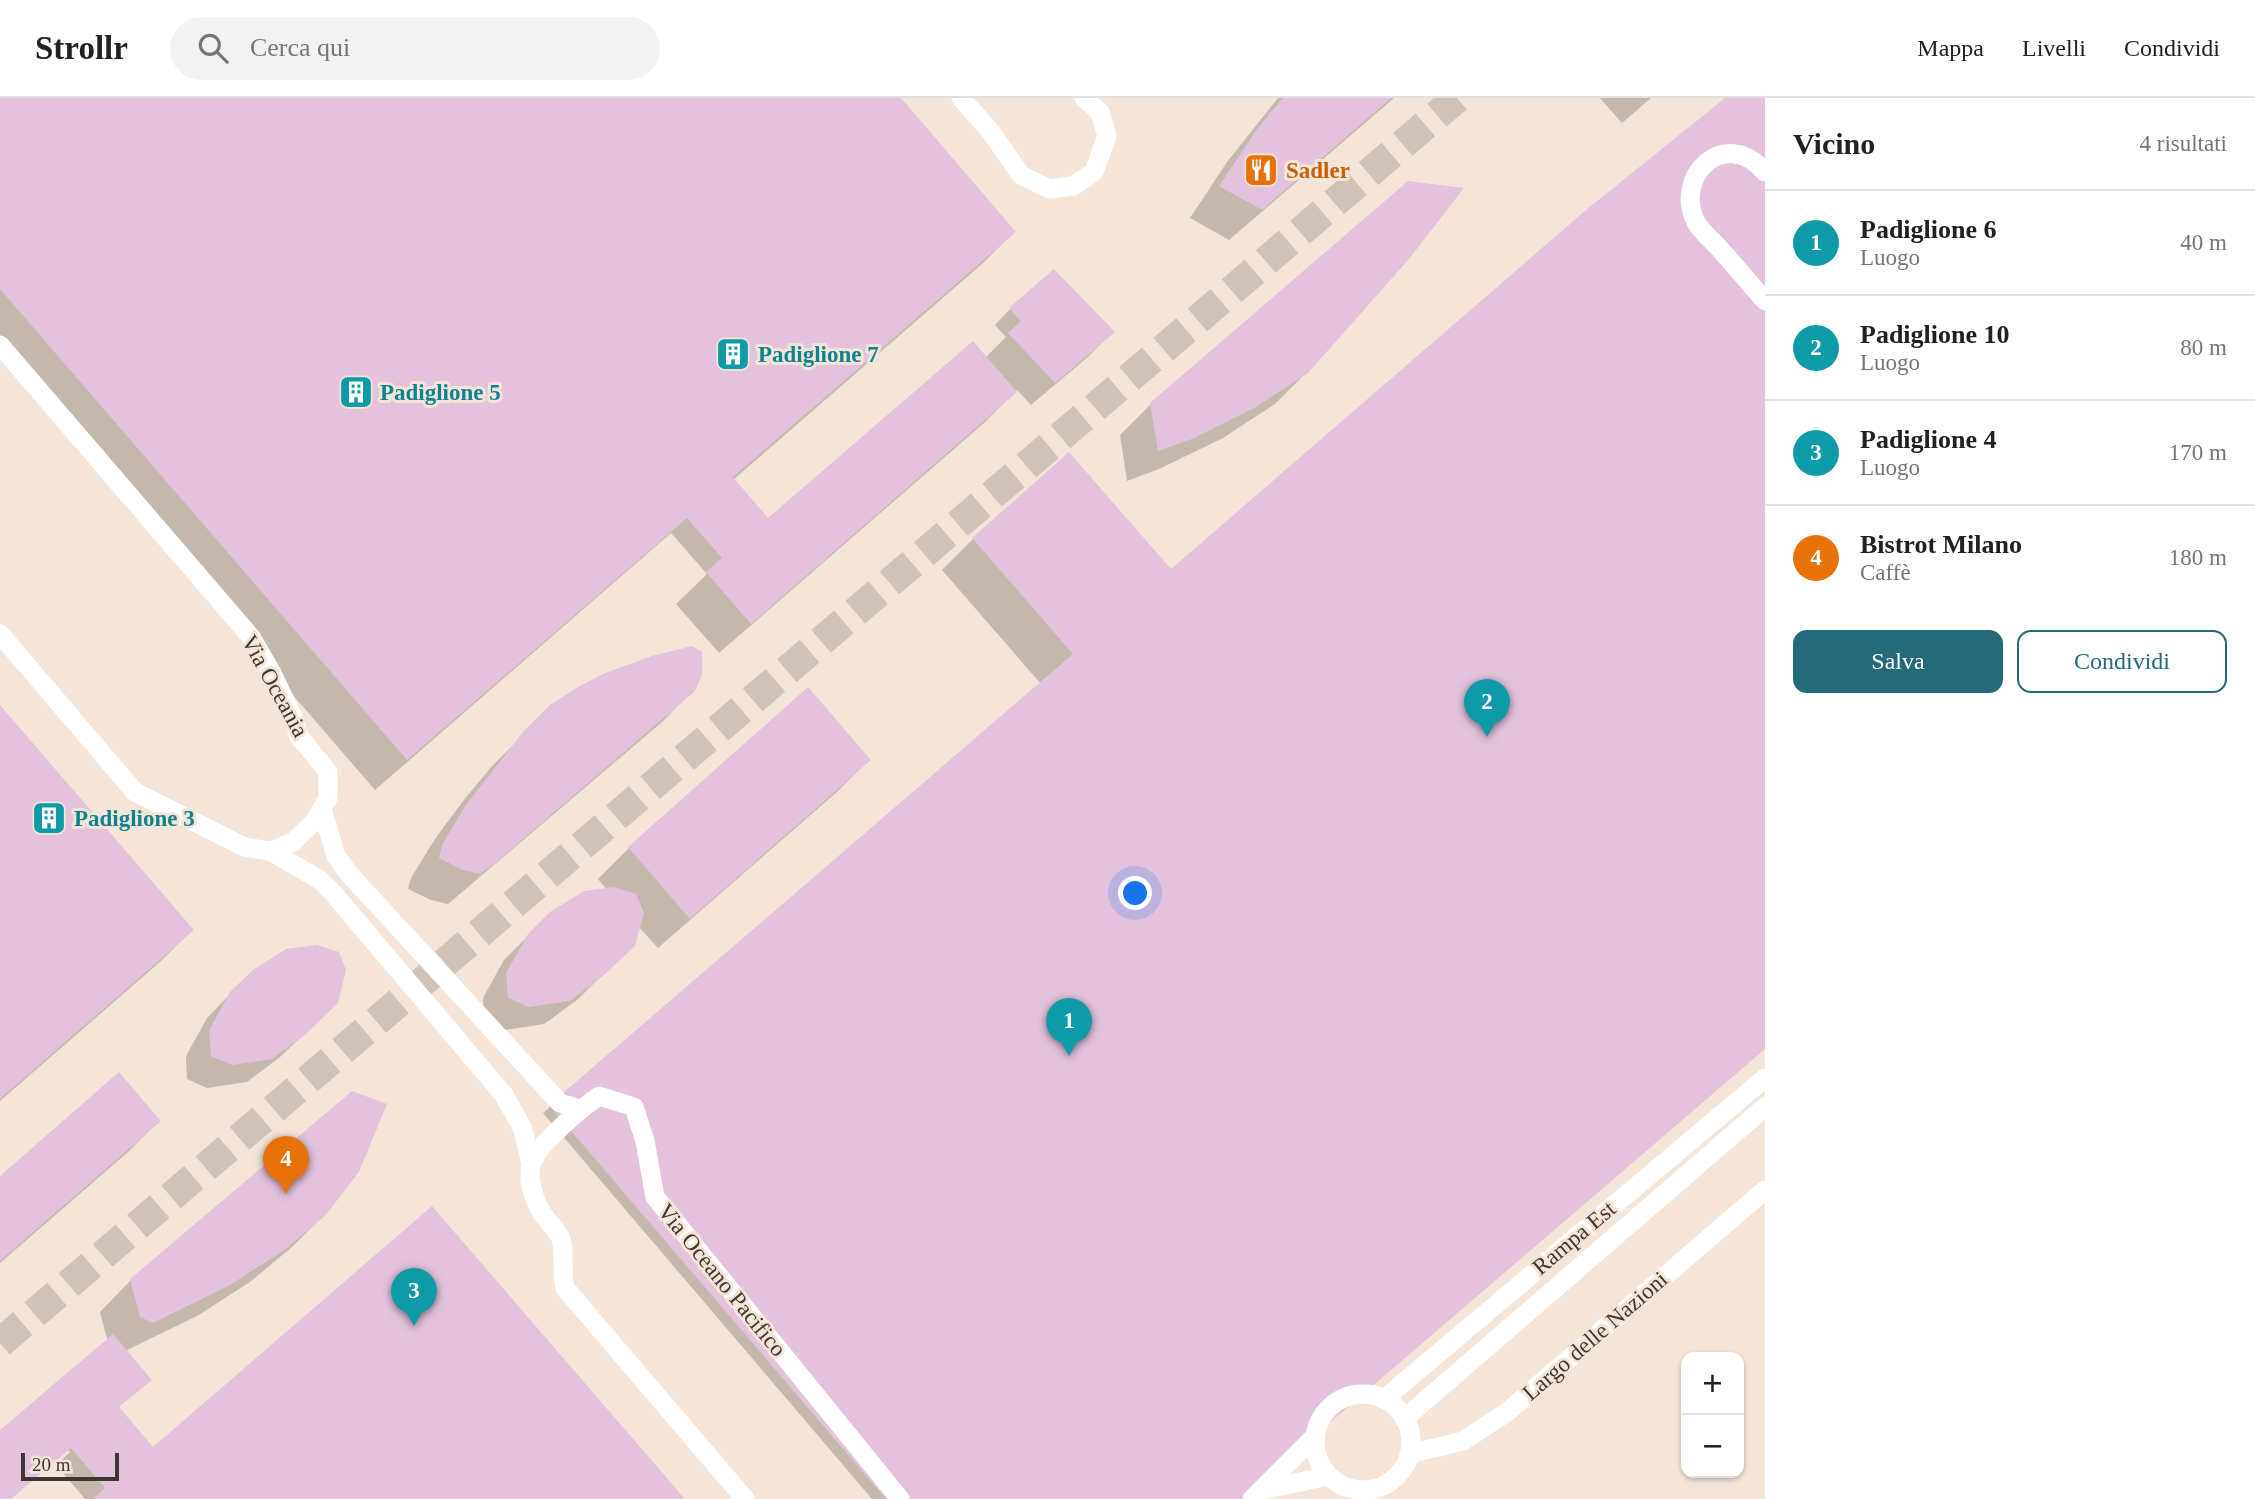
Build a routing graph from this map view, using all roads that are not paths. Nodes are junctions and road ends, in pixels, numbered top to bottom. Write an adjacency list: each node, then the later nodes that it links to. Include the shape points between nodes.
1 (961, 98): 2 (lane, via 1021,175 1051,189 1073,187 1094,172 1107,136 1100,112)
2 (1084, 98)
3 (1765, 172): 4 (lane, via 1756,161 1732,152 1714,155 1700,167 1692,187 1697,223)
4 (1765, 301)
5 (0, 345): 7 (lane, Via Oceania, via 251,637 298,735 328,772 328,798)
6 (0, 634): 8 (lane, via 135,792 244,848)
7 (321, 809): 8 (lane, Via Oceania, via 293,842); 11 (lane, via 336,856 350,875 560,1102)
8 (271, 851): 12 (lane, via 333,893 504,1095 523,1129)
9 (1765, 1078): 14 (lane, Rampa Est)
10 (1765, 1107): 15 (lane)
11 (580, 1109): 12 (lane, Via Oceano Pacifico, via 536,1152); 22 (lane, Via Oceano Pacifico, via 599,1096 634,1107 655,1197)
12 (531, 1164): 21 (lane, via 530,1184 540,1211 561,1238 565,1288)
13 (1765, 1190): 17 (lane, Largo delle Nazioni, via 1507,1412 1463,1441)
14 (1384, 1399): 15 (lane); 16 (lane, via 1348,1395 1321,1417)
15 (1404, 1419): 17 (lane, via 1411,1437)
16 (1314, 1437): 18 (lane, via 1317,1460); 20 (lane)
17 (1409, 1454): 19 (lane, via 1398,1475 1379,1488)
18 (1328, 1476): 19 (lane); 20 (lane)
19 (1351, 1493)
20 (1256, 1495)
21 (745, 1499)
22 (900, 1499)

